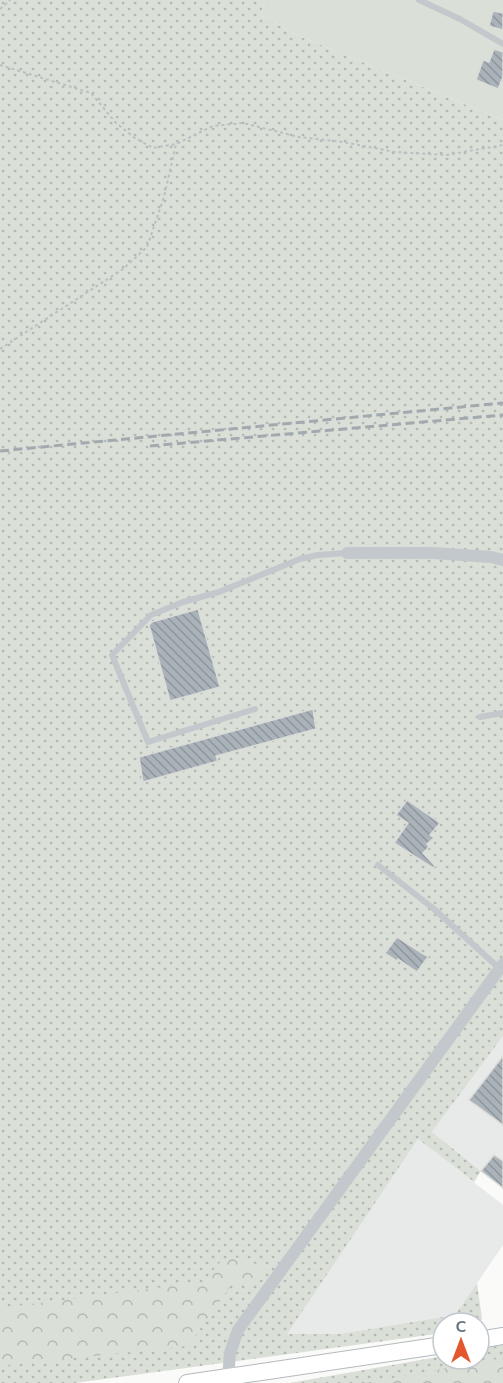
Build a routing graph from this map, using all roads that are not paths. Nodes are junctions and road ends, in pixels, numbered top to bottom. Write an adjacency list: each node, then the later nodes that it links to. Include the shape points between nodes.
1 (419, 0): 2 (lane)
2 (503, 44)
3 (346, 553): 4 (street, via 433,553); 5 (lane, via 300,560 151,615 112,654 148,742)
4 (503, 560)
5 (255, 709)
6 (503, 713): 7 (lane)
7 (480, 717)
8 (378, 865): 9 (lane)
9 (501, 966): 11 (street, via 238,1330)
10 (431, 1347): 11 (main road)
11 (226, 1380): 12 (main road)
12 (187, 1383)

